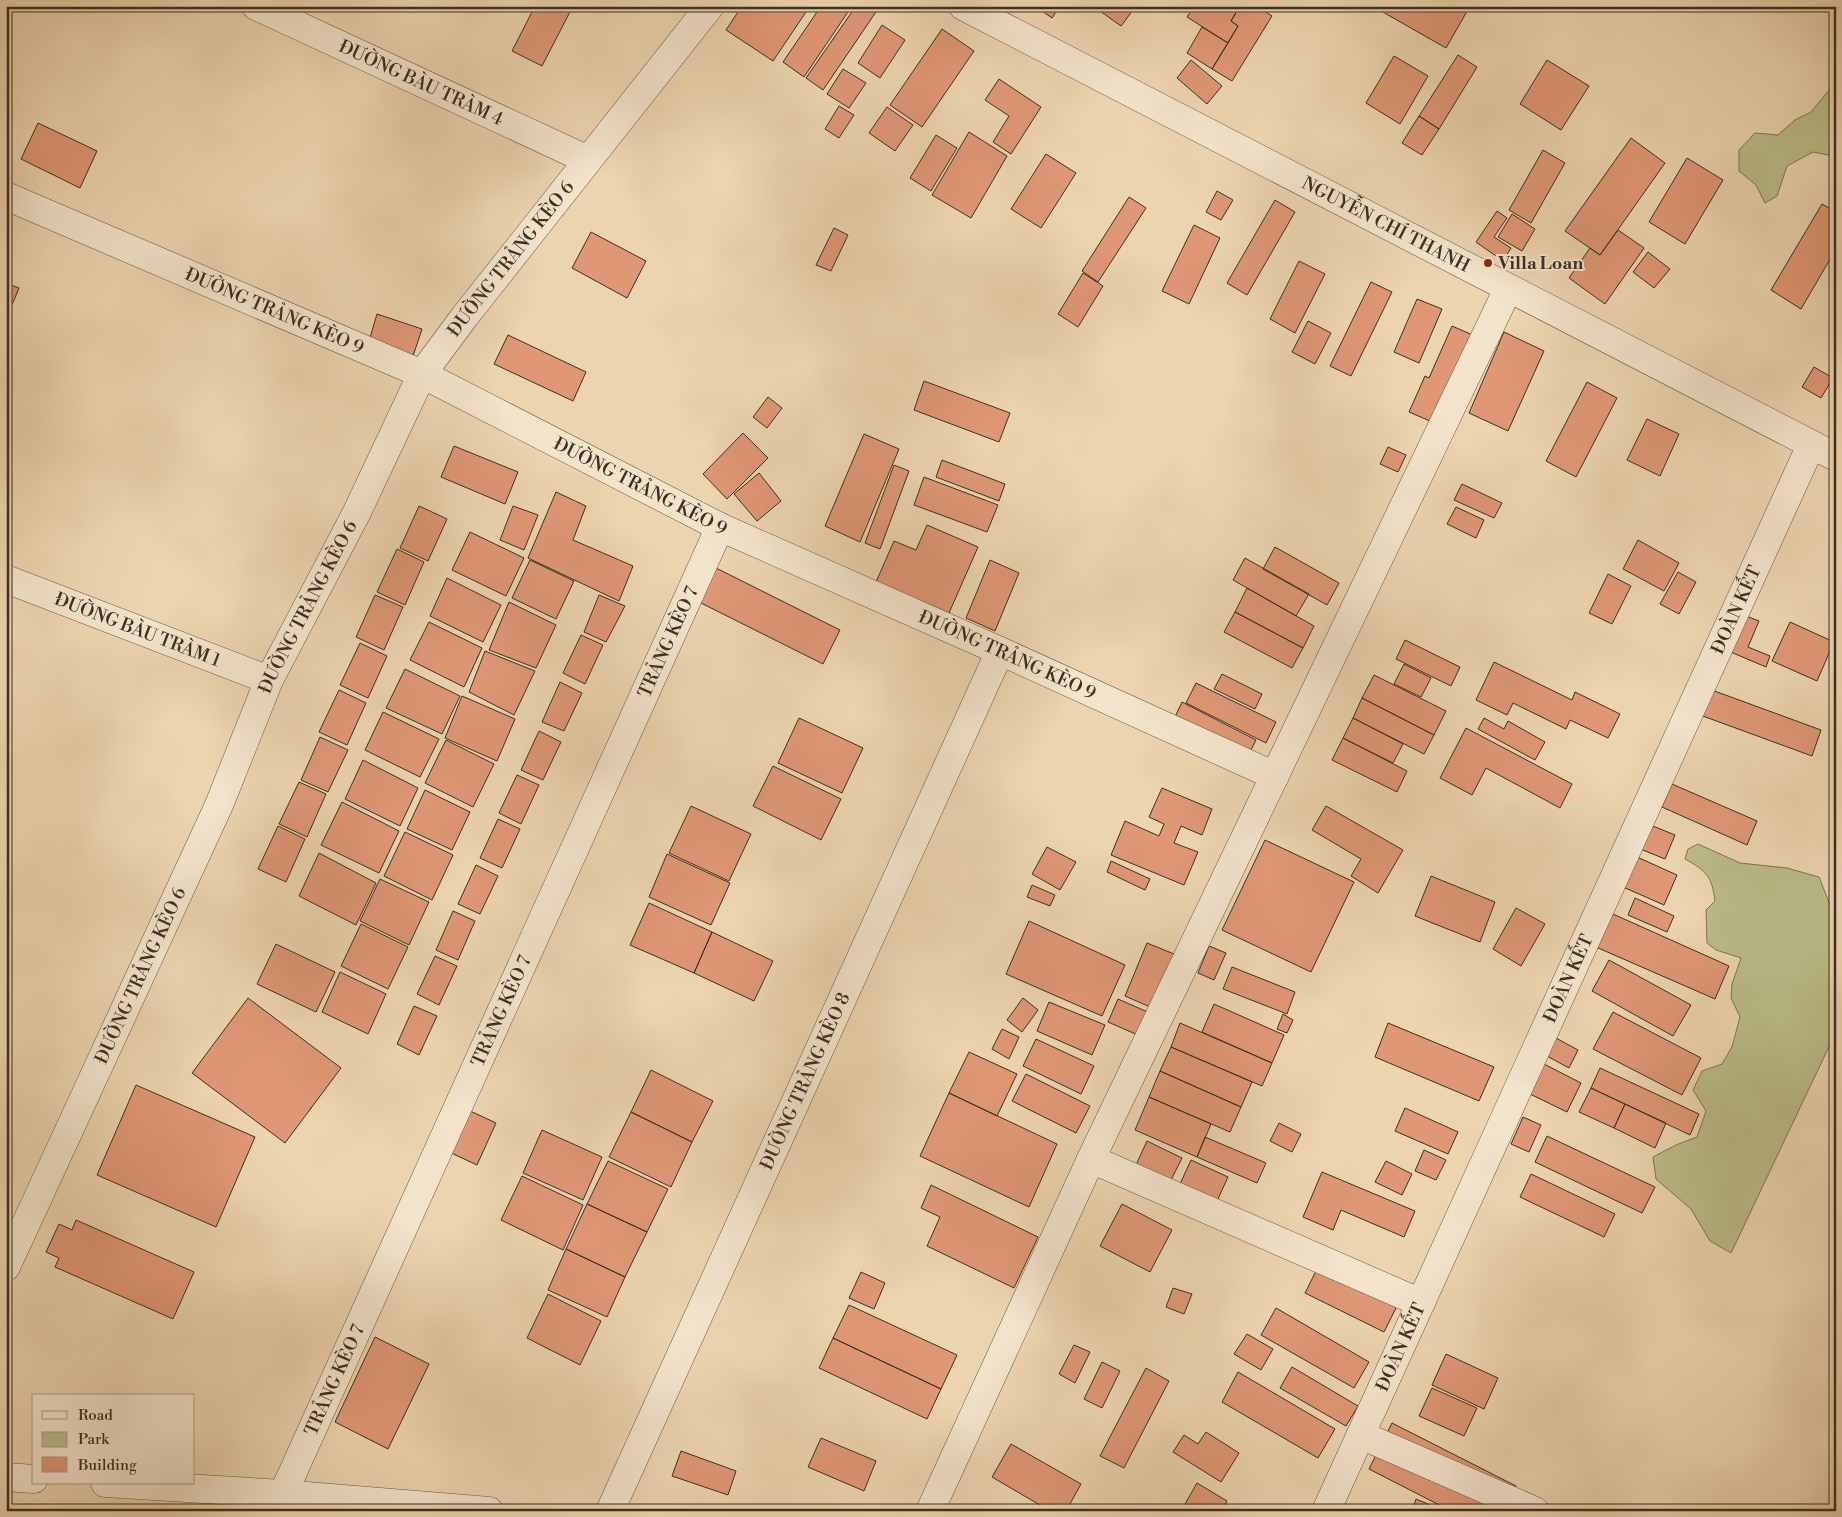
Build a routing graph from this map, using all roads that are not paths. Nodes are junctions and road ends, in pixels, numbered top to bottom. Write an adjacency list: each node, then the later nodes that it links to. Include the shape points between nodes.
1 (256, 6): 4 (street, ĐƯỜNG BÀU TRÀM 4)
2 (710, 6): 4 (street, ĐƯỜNG TRẢNG KÈO 6)
3 (963, 6): 6 (street, NGUYỄN CHÍ THANH)
4 (588, 160): 7 (street, ĐƯỜNG TRẢNG KÈO 6)
5 (6, 196): 7 (street, ĐƯỜNG TRẢNG KÈO 9)
6 (1508, 289): 8 (street, NGUYỄN CHÍ THANH); 14 (street)
7 (422, 374): 10 (street, ĐƯỜNG TRẢNG KÈO 9); 13 (street, ĐƯỜNG TRẢNG KÈO 6, via 357,512)
8 (1810, 445): 9 (street, NGUYỄN CHÍ THANH); 17 (street, ĐOÀN KẾT)
9 (1836, 457)
10 (720, 527): 12 (street, ĐƯỜNG TRẢNG KÈO 9); 22 (street, TRẢNG KÈO 7)
11 (6, 579): 13 (street, ĐƯỜNG BÀU TRÀM 1)
12 (1000, 651): 14 (street, ĐƯỜNG TRẢNG KÈO 9); 24 (street, ĐƯỜNG TRẢNG KÈO 8)
13 (269, 680): 16 (street, ĐƯỜNG TRẢNG KÈO 6, via 219,805)
14 (1275, 776): 15 (street)
15 (1091, 1159): 17 (street); 25 (street)
16 (6, 1267)
17 (1421, 1303): 18 (street, ĐOÀN KẾT)
18 (1361, 1435): 26 (street, ĐOÀN KẾT); 27 (street)
19 (6, 1477): 20 (street)
20 (32, 1479)
21 (121, 1484): 22 (street)
22 (283, 1494): 23 (street)
23 (489, 1511)
24 (610, 1511)
25 (930, 1511)
26 (1326, 1511)
27 (1535, 1511)

